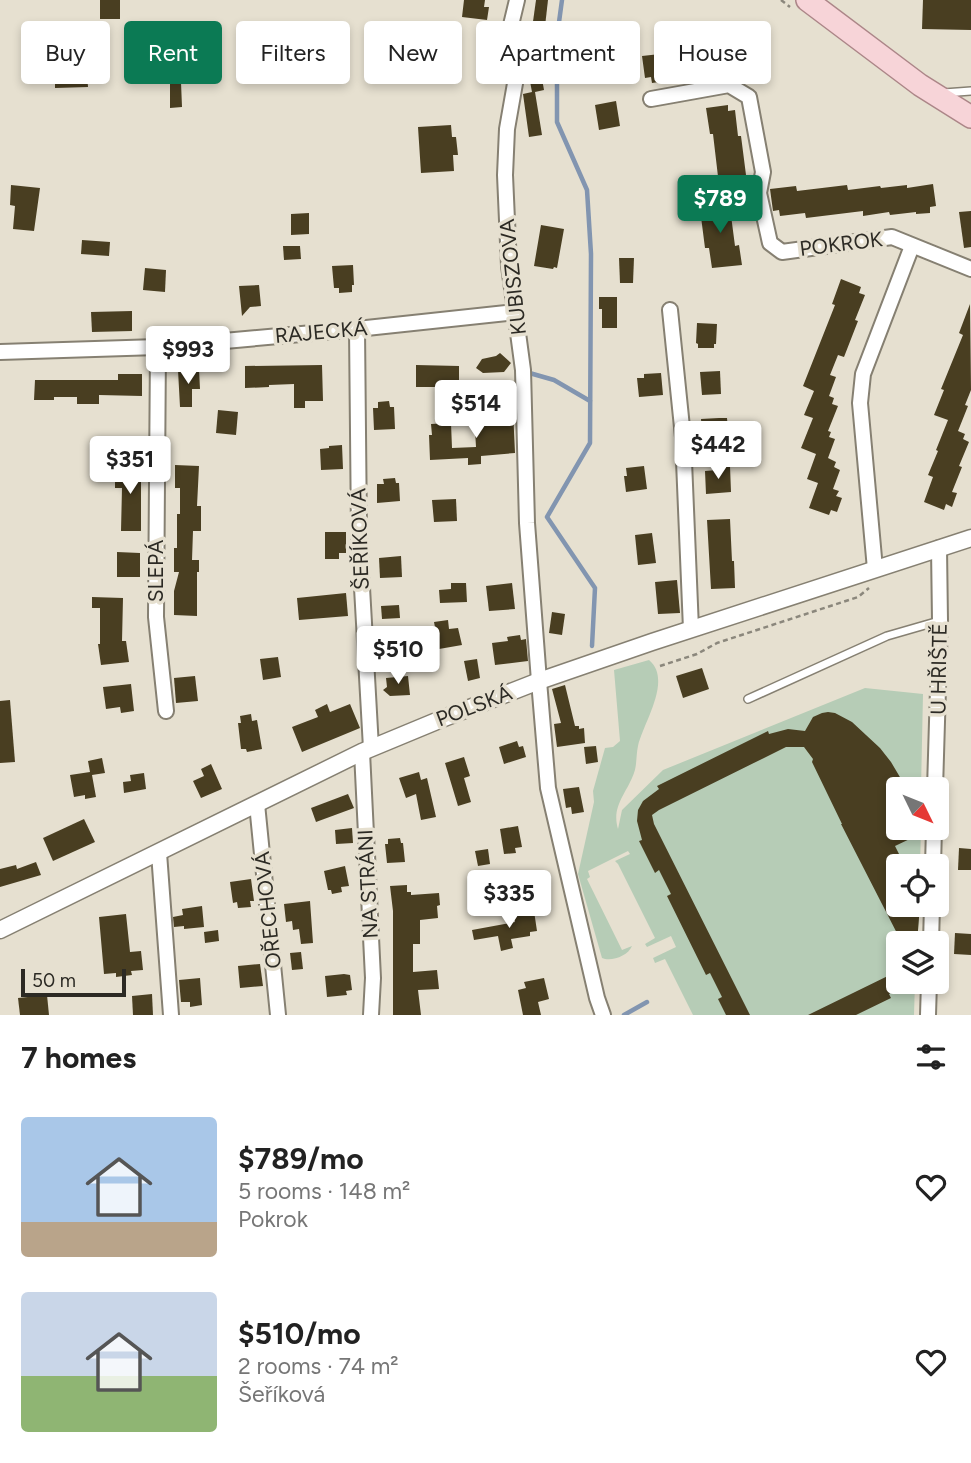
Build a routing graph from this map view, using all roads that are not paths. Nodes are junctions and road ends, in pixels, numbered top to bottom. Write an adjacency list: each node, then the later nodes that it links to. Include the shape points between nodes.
1 (517, 0): 10 (street, KUBISZOVA, via 511,26 517,72 505,175)
2 (807, 0): 4 (main road)
3 (971, 91): 4 (lane)
4 (934, 94): 6 (main road)
5 (651, 99): 7 (street, POKROK, via 729,85 749,97 763,172 760,193 769,243 782,252 892,237)
6 (971, 117)
7 (912, 246): 8 (street, POKROK); 16 (street, POKROK, via 863,374 860,403)
8 (971, 269)
9 (670, 310): 18 (street, via 683,437)
10 (516, 312): 11 (street, RAJECKÁ); 19 (street, KUBISZOVA)
11 (357, 329): 12 (street, RAJECKÁ); 22 (street, ŠEŘÍKOVÁ)
12 (158, 347): 13 (street, RAJECKÁ); 21 (street, SLEPÁ, via 156,617)
13 (0, 352)
14 (971, 538): 15 (street, POLSKÁ)
15 (939, 548): 16 (street, POLSKÁ); 17 (street, U HŘIŠTĚ)
16 (875, 576): 18 (street, POLSKÁ)
17 (940, 621): 20 (lane, via 887,636); 23 (street, U HŘIŠTĚ)
18 (691, 629): 19 (street, POLSKÁ)
19 (539, 681): 22 (street, POLSKÁ); 31 (street, KUBISZOVA, via 548,788)
20 (748, 699)
21 (166, 711)
22 (367, 750): 24 (street, POLSKÁ); 30 (street, NA STRÁNI)
23 (935, 777)
24 (257, 804): 25 (street, POLSKÁ); 29 (street, OŘECHOVÁ)
25 (159, 853): 26 (street, POLSKÁ); 28 (street)
26 (0, 930)
27 (929, 994): 32 (street)
28 (171, 1015)
29 (278, 1015)
30 (370, 1015)
31 (603, 1015)
32 (928, 1015)

